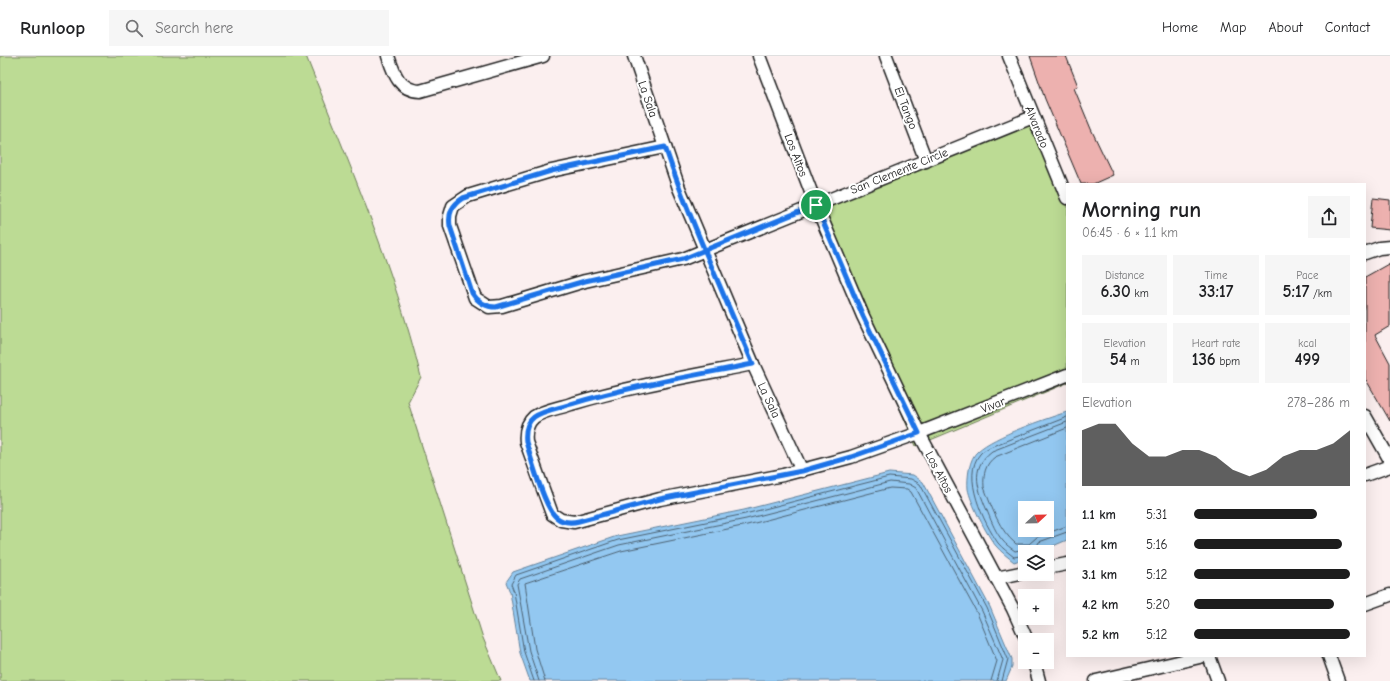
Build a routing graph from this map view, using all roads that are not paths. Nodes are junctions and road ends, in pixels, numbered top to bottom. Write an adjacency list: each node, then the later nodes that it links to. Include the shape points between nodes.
1 (388, 56): 2 (street, via 398,81 404,87 420,91)
2 (542, 56)
3 (634, 56): 8 (street, La Sala)
4 (759, 56): 11 (street, Los Altos)
5 (886, 56): 9 (street, El Tango)
6 (1009, 56): 7 (street, Alvarado)
7 (1033, 117): 9 (street, San Clemente Circle); 10 (street, Alvarado)
8 (665, 147): 13 (street, La Sala); 13 (street, San Clemente Circle, via 551,171 468,196 456,203 450,210 450,226 472,293 484,305 502,306 585,281 673,262)
9 (926, 160): 11 (street, San Clemente Circle)
10 (1066, 196)
11 (816, 205): 13 (street, San Clemente Circle); 18 (street, Los Altos, via 863,316)
12 (1390, 247): 14 (street)
13 (705, 250): 15 (street, La Sala)
14 (1366, 253)
15 (753, 364): 21 (street, La Sala); 21 (street, via 641,385 590,398 533,418 526,431 526,442 552,514 561,520 574,522 660,499)
16 (1066, 375): 18 (street, Vivar)
17 (1366, 418): 19 (street)
18 (919, 433): 21 (street); 26 (street, Los Altos)
19 (1390, 460)
20 (1390, 466): 22 (street)
21 (802, 471)
22 (1366, 475)
23 (1066, 564): 24 (street)
24 (1054, 567)
25 (1018, 573): 26 (street)
26 (996, 578): 29 (street, Los Altos)
27 (1390, 595): 28 (street)
28 (1366, 604)
29 (1024, 633)
30 (1200, 657): 35 (street)
31 (1209, 657): 36 (street)
32 (1329, 657): 37 (street)
33 (1036, 669): 34 (street)
34 (1039, 681)
35 (1097, 681)
36 (1218, 681)
37 (1338, 681)

